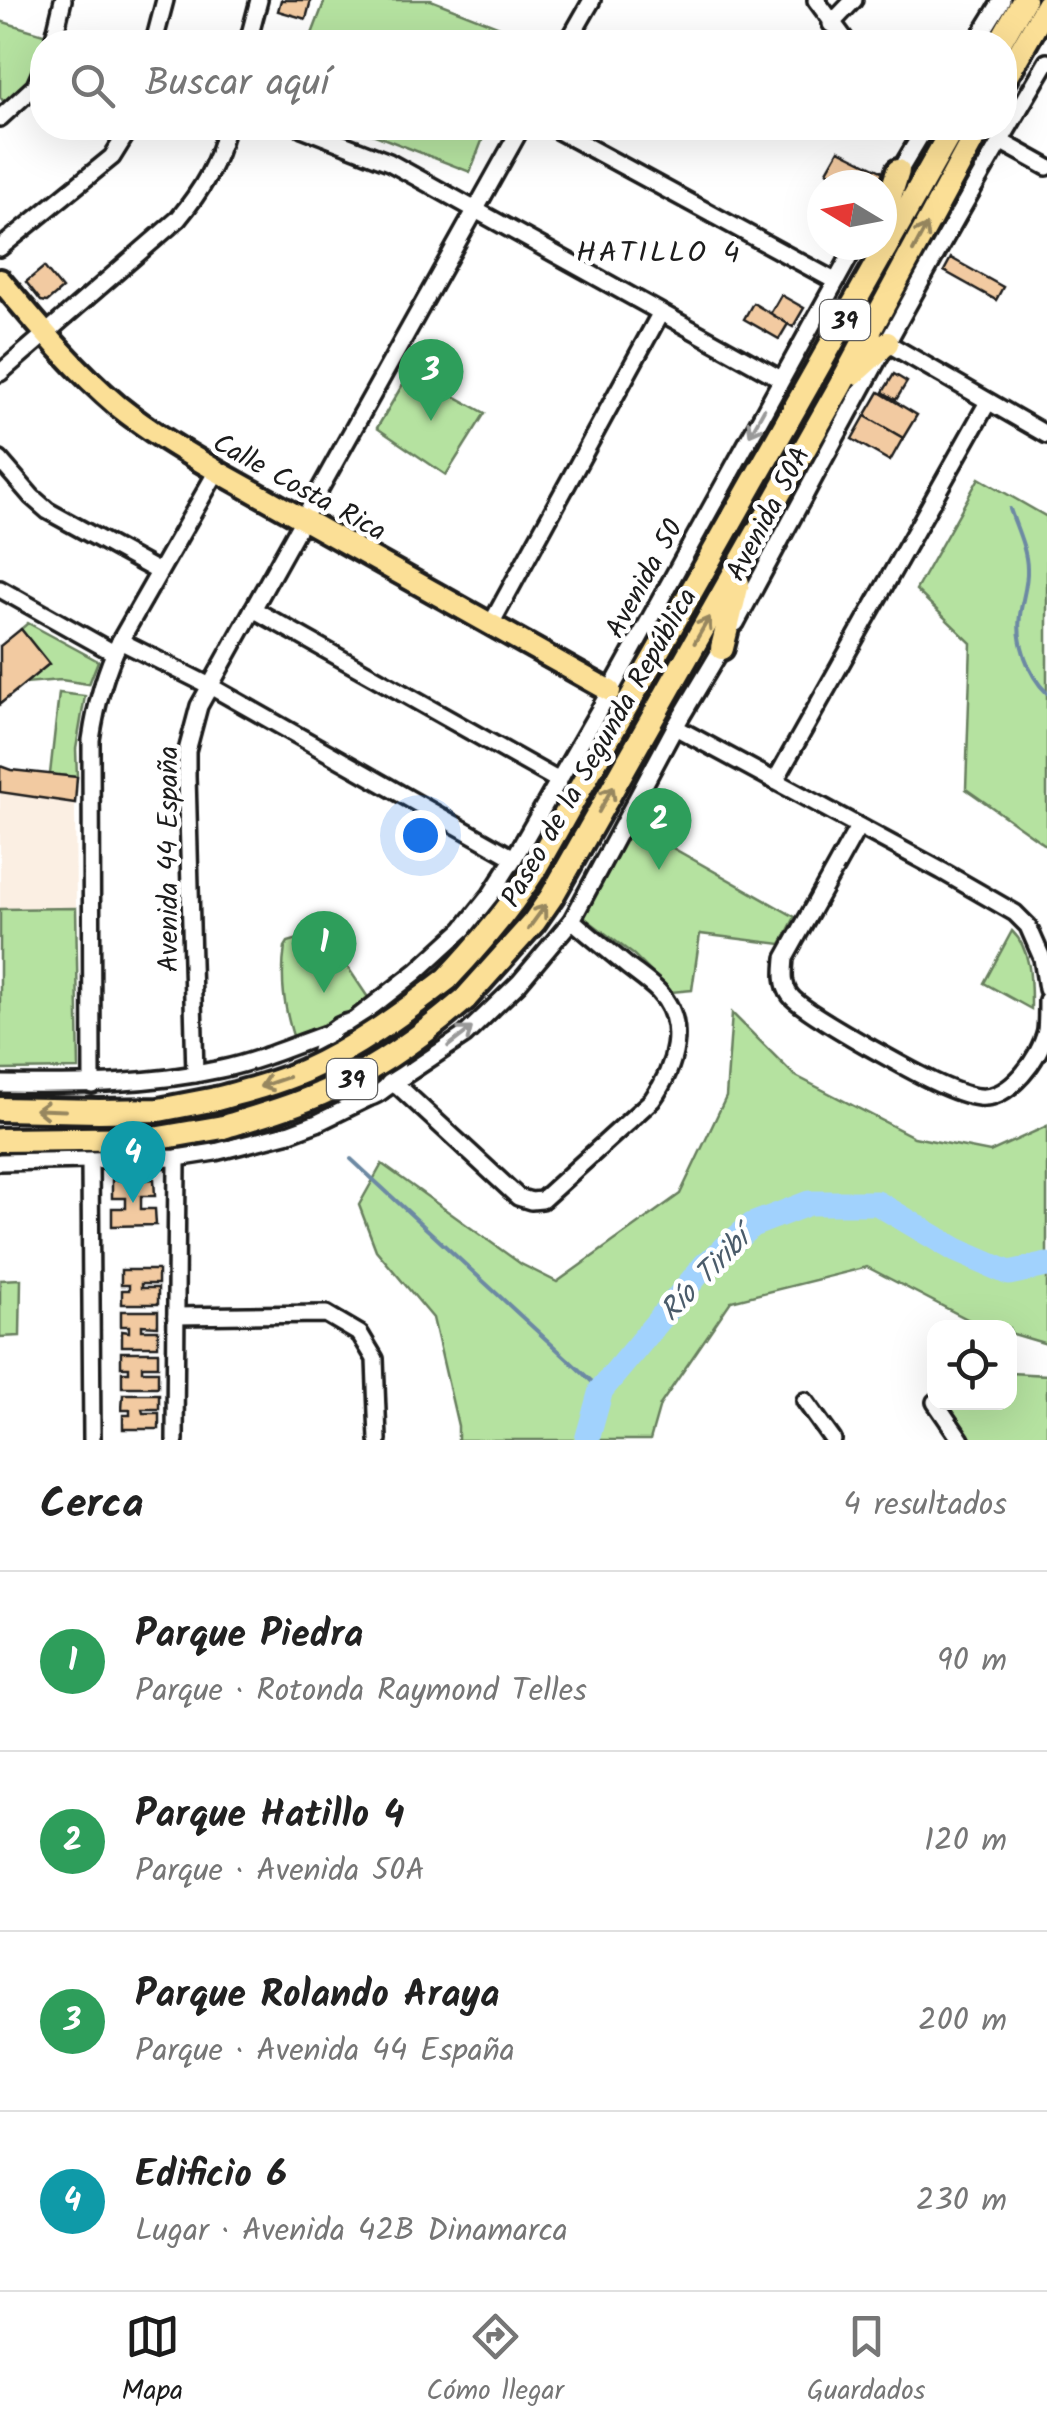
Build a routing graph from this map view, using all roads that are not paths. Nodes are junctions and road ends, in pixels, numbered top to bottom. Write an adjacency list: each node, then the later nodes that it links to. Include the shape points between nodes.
1 (63, 0): 11 (street)
2 (165, 0): 12 (street)
3 (260, 0): 13 (street)
4 (592, 0): 14 (street)
5 (816, 0): 10 (street)
6 (854, 0): 10 (street)
7 (1002, 0): 16 (street)
8 (1024, 0): 17 (highway)
9 (1047, 4): 18 (highway)
10 (831, 24): 15 (street)
11 (56, 30)
12 (157, 30)
13 (251, 30)
14 (575, 30)
15 (836, 30)
16 (983, 30)
17 (1007, 30)
18 (1017, 57)
19 (1047, 62): 21 (street, Avenida 50A)
20 (30, 90): 22 (street)
21 (1017, 112)
22 (0, 118)
23 (123, 140): 36 (street, via 112,157)
24 (223, 140): 43 (street, via 201,191 178,219)
25 (333, 140): 35 (street)
26 (514, 140): 35 (street, Avenida 44 España)
27 (575, 140): 40 (street)
28 (917, 140): 33 (street)
29 (946, 140): 41 (highway, Paseo de la Segunda República / 39)
30 (973, 140): 47 (highway, Paseo de la Segunda República / 39, one-way to 30)
31 (1000, 141): 32 (street); 44 (street, Avenida 50A)
32 (1047, 166)
33 (898, 171): 34 (highway)
34 (897, 174)
35 (476, 210): 42 (street); 52 (street, Avenida 44 España)
36 (0, 248)
37 (847, 260): 40 (street, Avenida 50)
38 (869, 260): 41 (highway)
39 (0, 280): 43 (main road, Calle Costa Rica)
40 (835, 281): 46 (street, Avenida 50)
41 (856, 300): 77 (highway, Paseo de la Segunda República / 39, one-way to 77, bridge, via 533,872 484,941 446,979 338,1054 268,1085 159,1110)
42 (660, 314): 46 (street); 57 (street)
43 (46, 335): 45 (street); 51 (main road, Calle Costa Rica, via 120,408)
44 (887, 343): 47 (highway); 48 (street); 59 (street, Avenida 50A)
45 (0, 373)
46 (781, 379): 61 (street, Avenida 50, one-way to 61)
47 (840, 386): 53 (highway, Paseo de la Segunda República / 39)
48 (988, 402): 49 (street); 64 (street)
49 (1047, 435)
50 (0, 460): 54 (street, via 48,511)
51 (217, 472): 52 (main road, Calle Costa Rica); 54 (street)
52 (303, 520): 56 (street, Avenida 44 España); 57 (main road, Calle Costa Rica)
53 (746, 554): 59 (highway); 78 (highway, Paseo de la Segunda República / 39, one-way to 53, bridge, via 159,1138 223,1127 364,1072 439,1022 552,896)
54 (159, 572): 58 (street)
55 (0, 590): 58 (street)
56 (254, 608): 60 (street, Avenida 44 España); 63 (street)
57 (491, 624): 61 (main road, Calle Costa Rica)
58 (117, 647): 60 (street); 75 (street, via 91,740)
59 (722, 648): 62 (street, Avenida 50A)
60 (210, 686): 66 (street); 72 (street, Avenida 44 España, via 187,751)
61 (610, 691): 63 (street, Avenida 50)
62 (675, 728): 64 (street); 67 (street, Avenida 50A)
63 (559, 781): 66 (street, Avenida 50)
64 (775, 781): 65 (street)
65 (858, 828): 68 (street, via 1016,913 1042,958); 69 (street, via 785,958 790,996 927,1078 984,1098 1026,1074 1046,1032)
66 (514, 858): 70 (street, Avenida 50, via 463,929)
67 (572, 920): 73 (street, Avenida 50A, one-way to 67, via 465,1036); 73 (street, via 660,993 674,1014 674,1052 652,1100 542,1200 531,1201 518,1197)
68 (1047, 989)
69 (1047, 1000)
70 (352, 1022): 71 (street); 76 (street, via 377,1026 394,1046 395,1071)
71 (330, 1032): 72 (street); 76 (street, via 320,1052 322,1075 346,1098)
72 (195, 1074): 75 (street)
73 (395, 1083): 76 (street, Avenida 50A)
74 (0, 1084): 75 (street)
75 (92, 1085)
76 (374, 1095): 79 (street, Avenida 50A, via 290,1133)
77 (0, 1109)
78 (0, 1140)
79 (177, 1158): 80 (street, Avenida 50A); 82 (street)
80 (90, 1160): 81 (street, Avenida 50A); 85 (street)
81 (0, 1162)
82 (176, 1316): 86 (street); 87 (street, via 326,1314 360,1334 374,1359)
83 (805, 1401): 88 (street)
84 (941, 1410): 89 (street)
85 (92, 1440)
86 (176, 1440)
87 (378, 1440)
88 (833, 1440)
89 (962, 1440)

